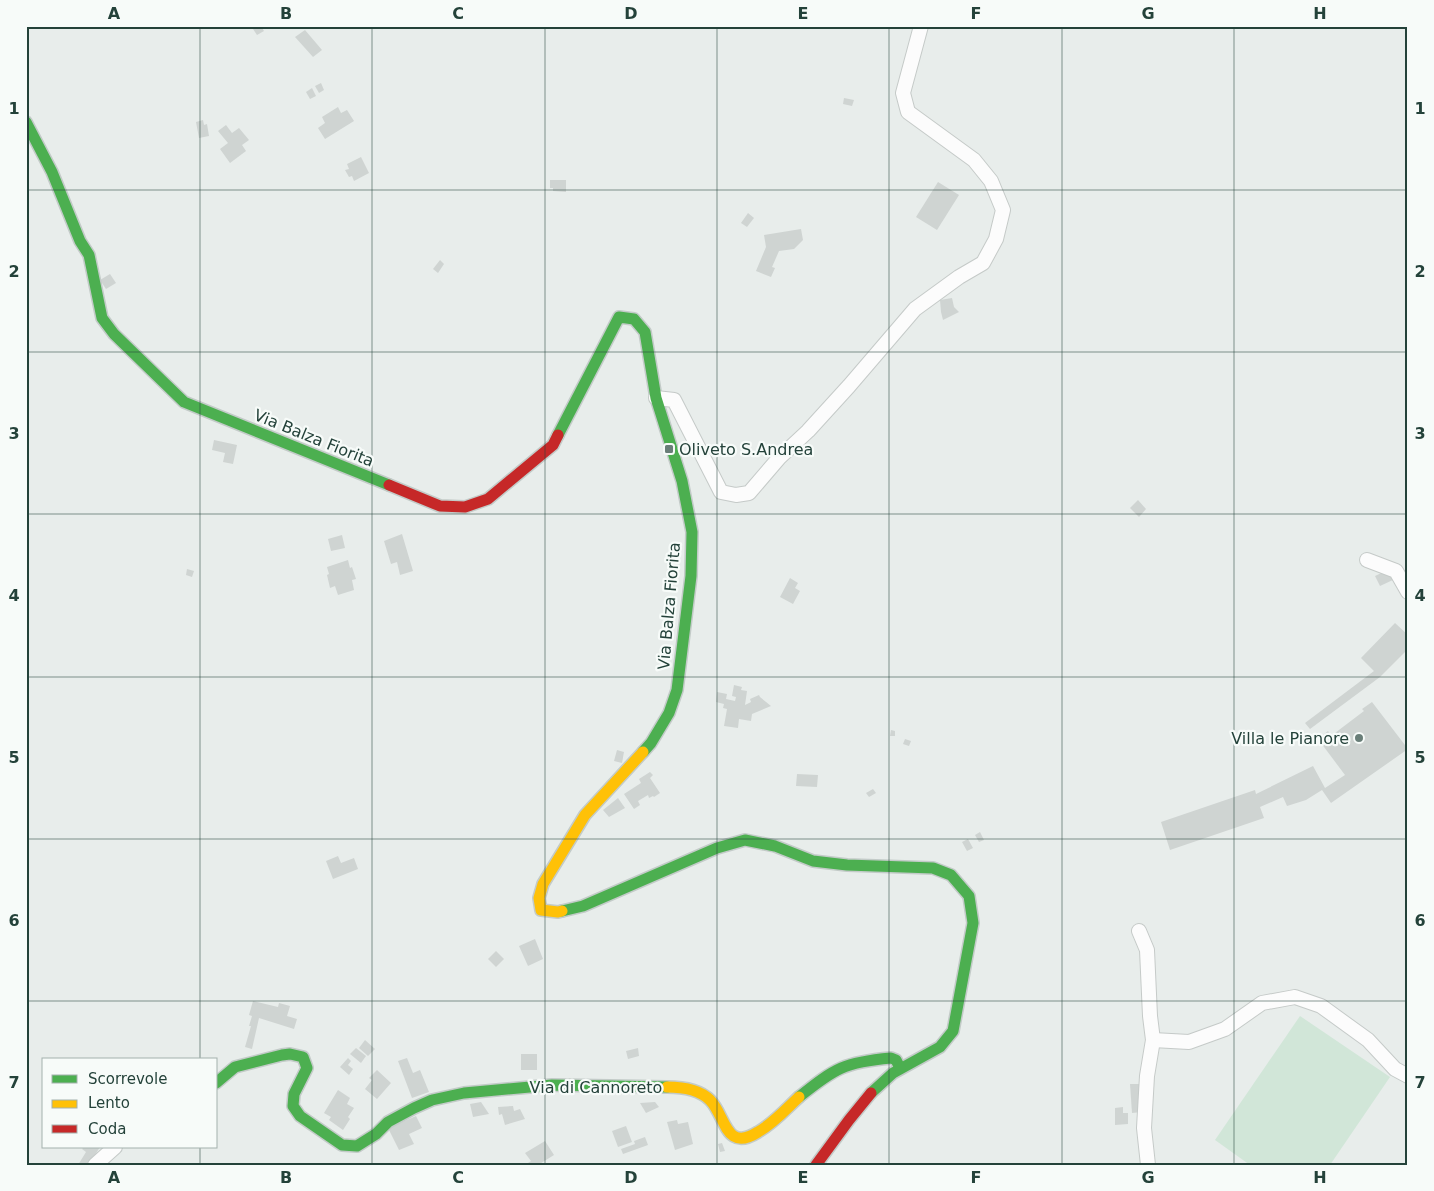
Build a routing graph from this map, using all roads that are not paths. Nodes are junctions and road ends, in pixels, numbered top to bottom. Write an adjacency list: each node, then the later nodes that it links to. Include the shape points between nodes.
1 (922, 26): 3 (street, via 903,93 908,112 974,160 991,181 1003,210 996,239 983,262 915,309 849,386 749,492 736,495 722,492 674,400)
2 (26, 122): 3 (street, Via Balza Fiorita, via 89,255 102,318 114,334 184,402 440,506 464,507 488,499 553,445 619,317 634,319 645,332)
3 (656, 398): 8 (street, Via Balza Fiorita, via 682,481 692,532 691,576 676,690 669,713 651,743 585,815 543,884 539,898 541,910 558,912 583,906 717,848 745,840 775,846 813,861 934,868 951,875 969,896 973,923 953,1031 930,1054)
4 (1367, 560): 5 (street, via 1396,571)
5 (1408, 592)
6 (1139, 931): 7 (street, via 1147,950)
7 (1153, 1040): 9 (street, via 1189,1042 1225,1029 1262,1003 1294,997 1321,1006 1368,1040 1395,1069); 14 (street, via 1144,1128)
8 (900, 1068): 10 (street, Via di Cannoreto, via 891,1058 836,1069 797,1098 779,1117 746,1138 731,1136 712,1101 694,1090 552,1085 464,1093 432,1100 388,1122 357,1146 342,1145 300,1116 293,1106 294,1094 307,1068 303,1057 282,1055 235,1067); 13 (street, Via Balza Fiorita, via 874,1089)
9 (1408, 1076)
10 (218, 1082)
11 (114, 1148): 12 (street)
12 (95, 1165)
13 (816, 1165)
14 (1148, 1165)

